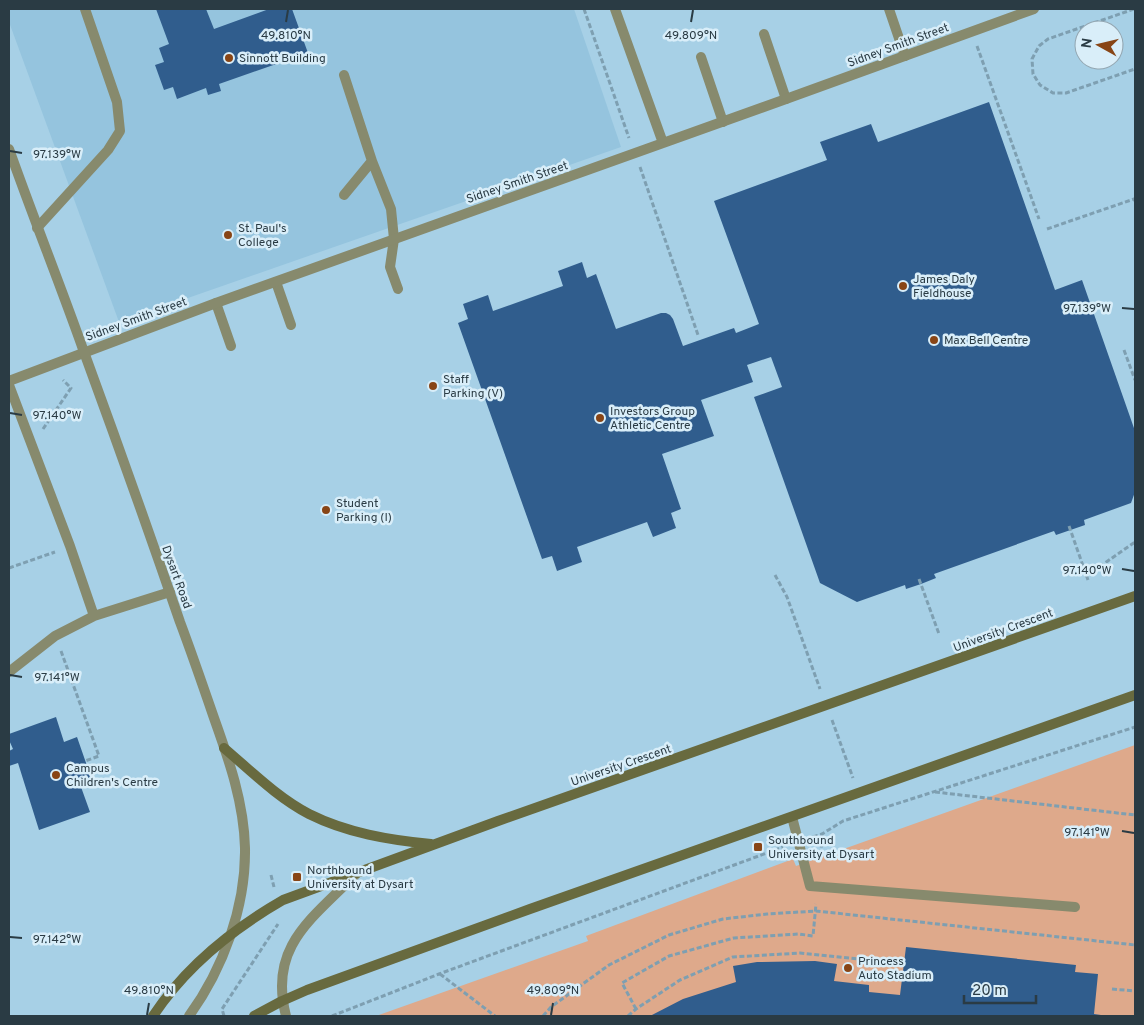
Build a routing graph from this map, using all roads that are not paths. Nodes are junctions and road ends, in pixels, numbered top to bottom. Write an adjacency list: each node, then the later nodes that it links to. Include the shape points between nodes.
1 (85, 9): 15 (street, via 118,102 120,131 108,150)
2 (615, 9): 11 (street)
3 (889, 9): 6 (street)
4 (1034, 9): 6 (street, Sidney Smith Street)
5 (764, 34): 9 (street)
6 (905, 56): 9 (street, Sidney Smith Street)
7 (701, 57): 10 (street)
8 (344, 75): 13 (street)
9 (786, 100): 10 (street, Sidney Smith Street)
10 (723, 122): 11 (street, Sidney Smith Street)
11 (663, 143): 16 (street, Sidney Smith Street)
12 (9, 149): 15 (street, Dysart Road)
13 (372, 161): 14 (street); 16 (street, via 391,210)
14 (344, 195)
15 (37, 228): 22 (street, Dysart Road)
16 (394, 239): 17 (street, Sidney Smith Street); 18 (street, via 390,267)
17 (276, 282): 19 (street, Sidney Smith Street); 20 (street)
18 (398, 289)
19 (216, 303): 21 (street); 22 (street, Sidney Smith Street)
20 (291, 325)
21 (231, 346)
22 (84, 352): 23 (street, Sidney Smith Street); 25 (street, Dysart Road)
23 (9, 381)
24 (9, 385): 27 (street)
25 (170, 592): 27 (street); 30 (street, Dysart Road)
26 (1135, 596): 32 (main road, University Crescent)
27 (94, 616): 28 (street, via 55,636)
28 (9, 672)
29 (1135, 695): 31 (main road)
30 (224, 748): 32 (main road, via 308,814 365,834); 35 (street, Dysart Road, via 242,814 245,850 242,887)
31 (792, 817): 34 (street, via 810,886); 36 (main road)
32 (434, 845): 33 (main road, University Crescent)
33 (356, 874): 35 (main road, University Crescent, via 277,904); 36 (street, via 293,940 281,974)
34 (1075, 907)
35 (229, 935): 37 (main road, University Crescent, via 181,979); 38 (street, Dysart Road, via 220,963)
36 (282, 1001): 39 (main road); 40 (street)
37 (153, 1016)
38 (189, 1016)
39 (254, 1016)
40 (286, 1016)

